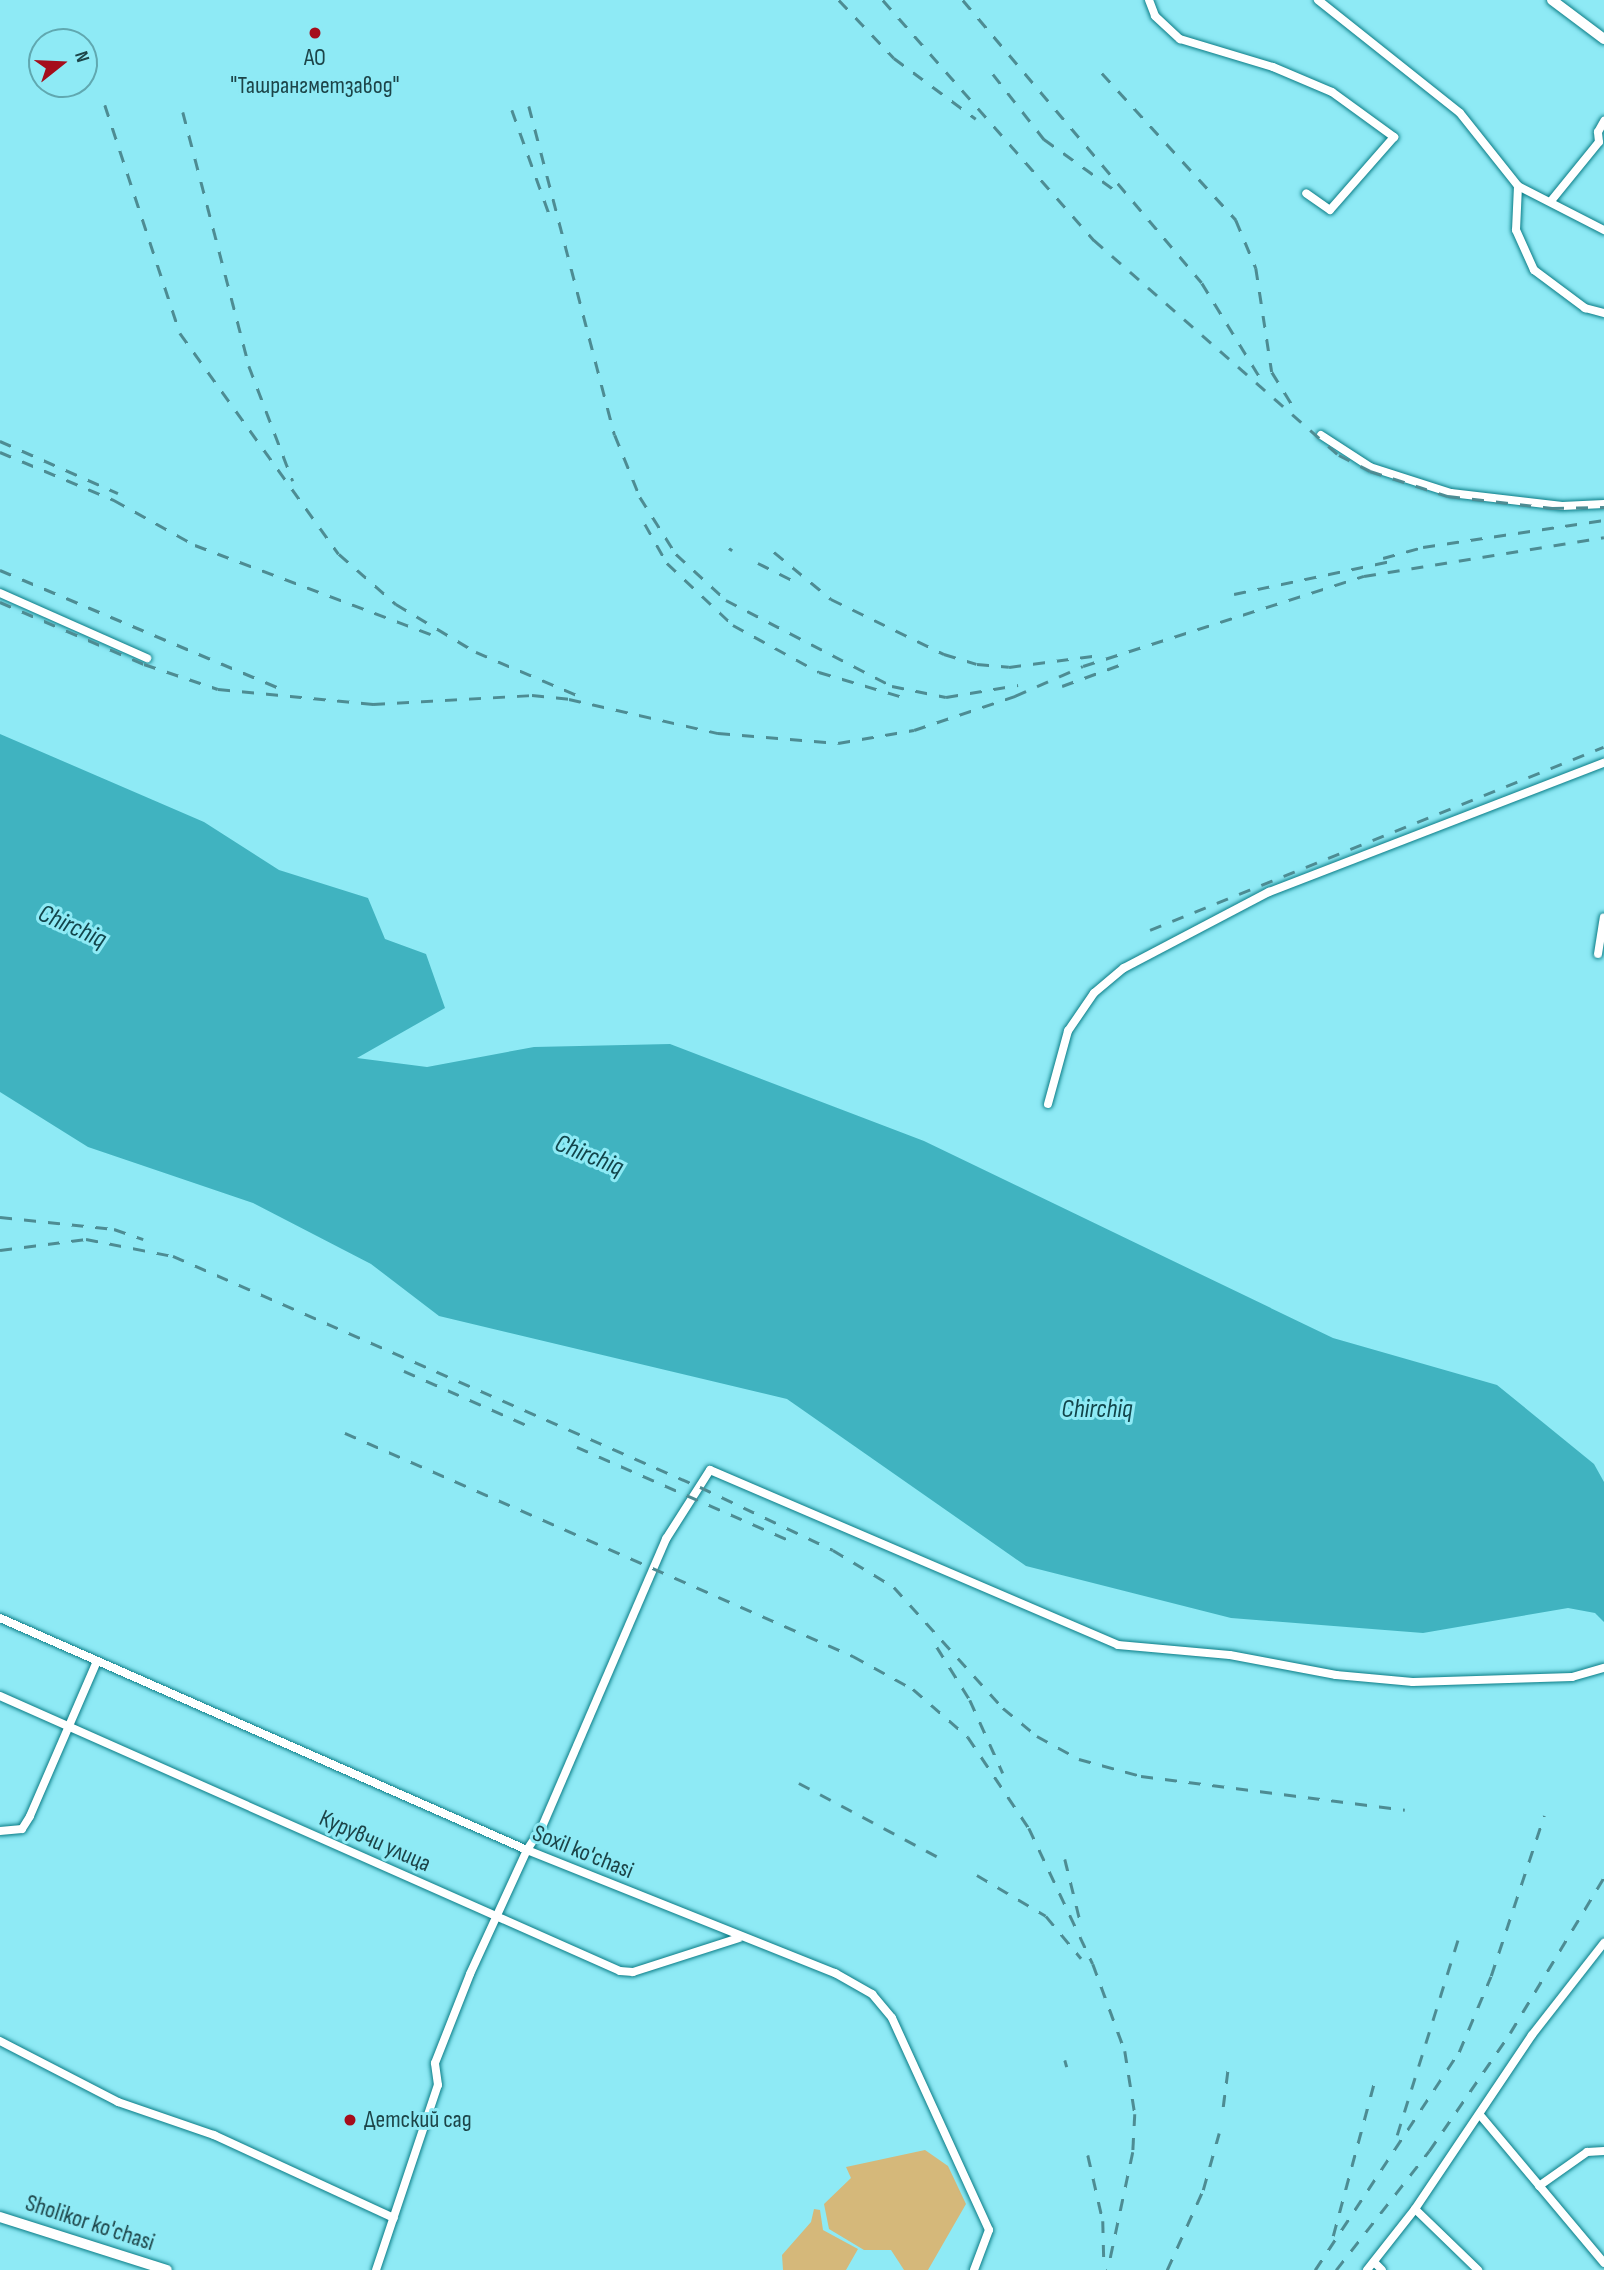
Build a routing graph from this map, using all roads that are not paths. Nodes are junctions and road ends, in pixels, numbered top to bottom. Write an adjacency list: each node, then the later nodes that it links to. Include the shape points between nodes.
1 (1149, 0): 8 (street, via 1155,16 1180,39 1273,67 1332,92 1394,137 1330,209)
2 (1318, 0): 7 (street, via 1449,102)
3 (1552, 0): 4 (street)
4 (1604, 39)
5 (1604, 121): 6 (street, via 1598,132)
6 (1602, 143): 9 (street)
7 (1518, 186): 9 (street); 11 (street, via 1516,230 1534,270 1585,308)
8 (1306, 193)
9 (1551, 201): 10 (street)
10 (1604, 230)
11 (1604, 313)
12 (1321, 435): 13 (street, via 1370,467 1451,493 1562,506)
13 (1604, 504)
14 (0, 593): 15 (street)
15 (147, 658)
16 (1604, 763): 19 (street, via 1269,892 1124,968 1094,993 1068,1031)
17 (1604, 917): 18 (street)
18 (1598, 954)
19 (1048, 1104)
20 (0, 1618): 21 (street, Soxil ko'chasi)
21 (97, 1661): 24 (street); 26 (street, Soxil ko'chasi)
22 (1604, 1668): 26 (street, via 1572,1677 1413,1682 1118,1645 710,1470 666,1539 542,1827)
23 (0, 1696): 24 (street, Курувчи улица)
24 (68, 1726): 25 (street, via 22,1829); 27 (street, Курувчи улица)
25 (0, 1831)
26 (527, 1850): 27 (street); 28 (street, Soxil ko'chasi)
27 (498, 1917): 28 (street, Курувчи улица, via 620,1971 633,1972); 36 (street, via 435,2063 439,2085)
28 (739, 1938): 41 (street, Soxil ko'chasi, via 835,1973 883,2004 989,2230)
29 (1604, 1943): 31 (street, via 1532,2035)
30 (0, 2040): 36 (street, via 118,2102 214,2135)
31 (1480, 2115): 33 (street); 34 (street)
32 (1604, 2151): 33 (street, via 1587,2152)
33 (1539, 2186): 38 (street)
34 (1415, 2209): 37 (street); 44 (street)
35 (0, 2217): 39 (street, Sholikor ko'chasi)
36 (394, 2218): 40 (street)
37 (1374, 2262): 42 (street); 43 (street)
38 (1604, 2263)
39 (167, 2270)
40 (376, 2270)
41 (974, 2270)
42 (1367, 2270)
43 (1382, 2270)
44 (1478, 2270)

